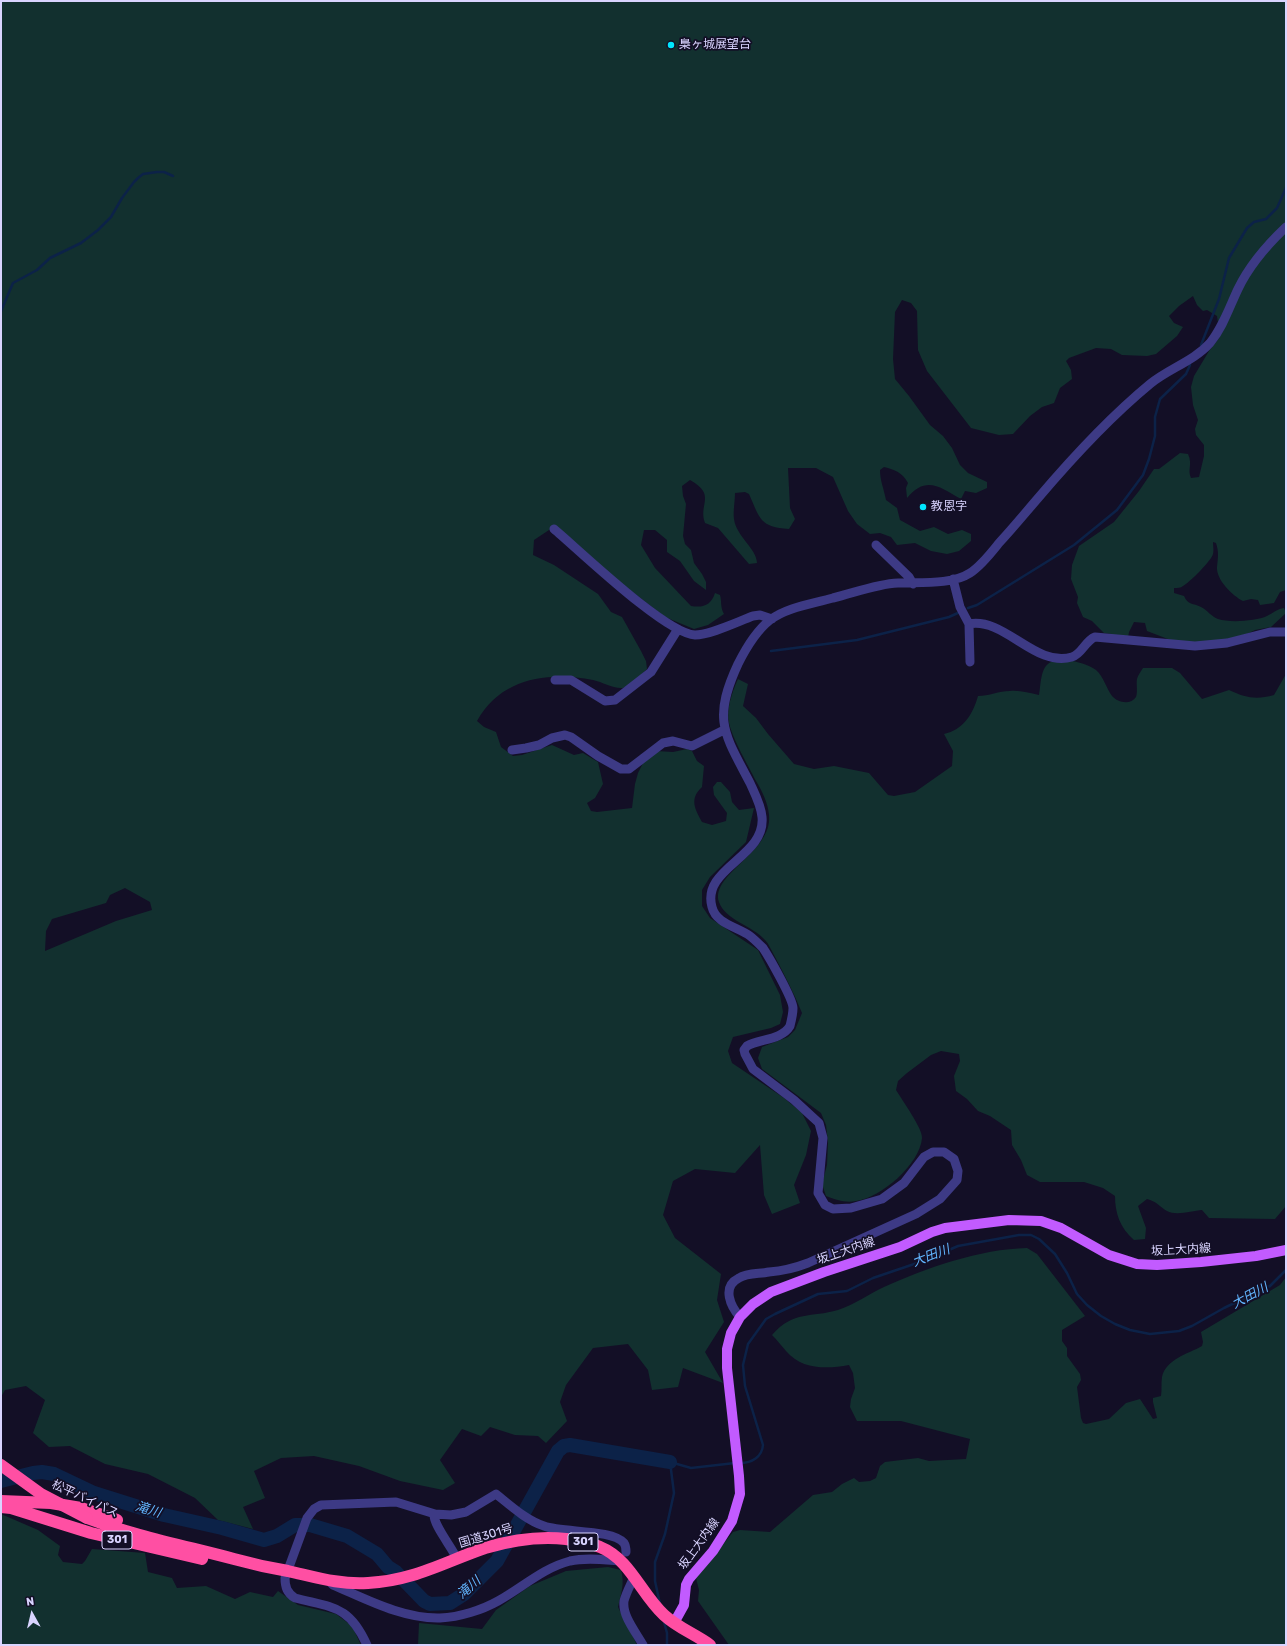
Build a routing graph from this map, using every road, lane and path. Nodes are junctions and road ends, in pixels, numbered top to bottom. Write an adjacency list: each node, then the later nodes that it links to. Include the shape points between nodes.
1 (1286, 227): 4 (street, via 1274,238 1239,286 1223,326 1207,346 1153,381 1129,402 1050,484 972,572)
2 (554, 529): 8 (street, via 634,599)
3 (876, 546): 5 (street, via 909,577)
4 (952, 579): 5 (street); 7 (street, via 960,607)
5 (913, 584): 6 (street, via 880,586 794,609)
6 (772, 619): 8 (street, via 760,615 753,616 693,635); 12 (street, via 755,635 726,693)
7 (969, 624): 9 (street, via 976,623 1005,631 1028,647 1059,658 1079,653 1095,636 1201,646 1227,643 1270,632); 10 (street)
8 (678, 629): 11 (street, via 651,672 615,700 605,701 572,680)
9 (1286, 632)
10 (970, 662)
11 (555, 680)
12 (724, 730): 13 (street, via 692,746 673,741 663,743 629,769 621,769 565,735); 15 (street, via 760,804 763,819 762,830 748,850 715,880 711,894 712,907 721,920 747,934 762,947 794,1006 790,1026 782,1033 752,1043 744,1050 753,1069 819,1123 824,1138 818,1193 821,1200 833,1209 841,1209 882,1199 904,1182 924,1157 933,1152 944,1152 954,1159 958,1171 957,1180 940,1198 916,1214 808,1263 790,1269 738,1278 732,1283 728,1294 733,1310)
13 (512, 750)
14 (1286, 1250): 15 (main road, 坂上大内線, via 1201,1262 1137,1264 1109,1255 1057,1226 1041,1221 1009,1220 932,1232 900,1247 771,1292)
15 (740, 1317): 27 (main road, 坂上大内線, via 731,1333 726,1357 740,1494 732,1521 713,1551 689,1579 684,1605)
16 (1, 1465): 20 (highway, 松平バイパス / 301, bridge, via 41,1494 87,1518 118,1529)
17 (1, 1501): 20 (highway, 301, via 51,1503 81,1508 209,1545)
18 (1, 1507): 22 (highway, 301, via 91,1534 174,1553 220,1562)
19 (434, 1514): 21 (street, via 451,1515 466,1512 496,1494 527,1518 546,1527 613,1537 626,1546); 23 (street, via 436,1524); 24 (street, via 396,1502 321,1504 307,1518)
20 (219, 1555): 22 (highway, 松平バイパス / 301)
21 (624, 1557): 23 (highway, 国道301号 / 301, via 580,1541 543,1538 484,1548); 25 (highway, 国道301号 / 301); 26 (street, via 570,1561 542,1572 483,1608 441,1618 413,1615 388,1607 333,1585)
22 (235, 1559): 24 (highway, 国道301号 / 301)
23 (457, 1559): 26 (highway, 国道301号 / 301, via 421,1574 393,1581 365,1584)
24 (288, 1571): 26 (highway, 国道301号 / 301); 28 (street, via 285,1578 286,1588 291,1596 340,1610 352,1619)
25 (634, 1577): 27 (highway, 国道301号 / 301); 29 (street, via 624,1607)
26 (329, 1581)
27 (669, 1619): 30 (highway, 国道301号 / 301)
28 (367, 1645)
29 (643, 1645)
30 (710, 1645)

